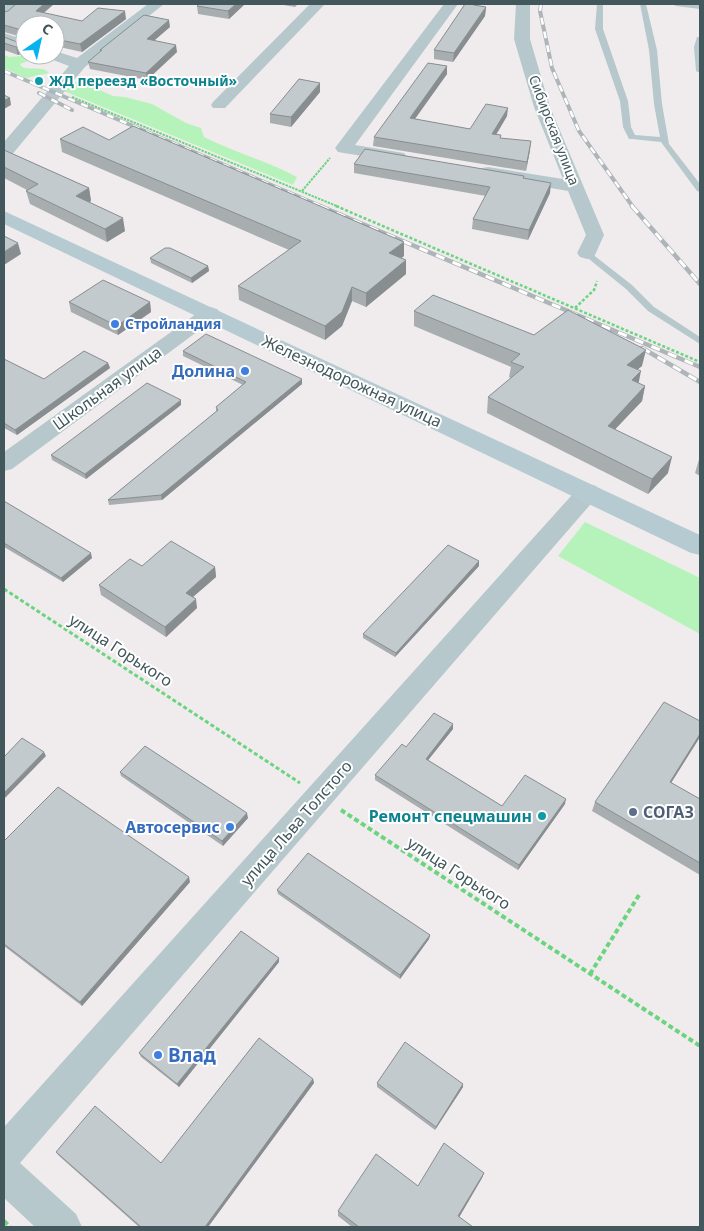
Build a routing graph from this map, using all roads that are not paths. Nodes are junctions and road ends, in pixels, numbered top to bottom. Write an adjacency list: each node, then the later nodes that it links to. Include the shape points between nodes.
1 (16, 4): 10 (street)
2 (157, 4): 13 (street)
3 (318, 4): 15 (street)
4 (451, 4): 18 (street, via 344,148)
5 (523, 4): 20 (street, Сибирская улица, via 522,39 542,107)
6 (600, 4): 16 (lane, via 599,29 624,101 626,127 632,137)
7 (643, 4): 16 (lane, via 653,50)
8 (676, 4): 9 (lane)
9 (698, 6)
10 (4, 14)
11 (700, 39): 14 (lane)
12 (65, 59): 13 (street)
13 (79, 64): 17 (street)
14 (700, 71)
15 (218, 105)
16 (664, 140): 21 (lane)
17 (4, 153)
18 (412, 159)
19 (470, 169): 20 (street)
20 (576, 187): 23 (street, Сибирская улица, via 595,235)
21 (700, 189)
22 (4, 217): 24 (main road, Железнодорожная улица)
23 (587, 254): 25 (lane, via 651,309)
24 (210, 313): 26 (street, Школьная улица); 27 (main road, Железнодорожная улица)
25 (700, 341)
26 (4, 463)
27 (588, 492): 28 (main road, Железнодорожная улица); 29 (street, улица Льва Толстого)
28 (700, 546)
29 (4, 1154)
30 (4, 1173): 31 (street)
31 (63, 1227)

